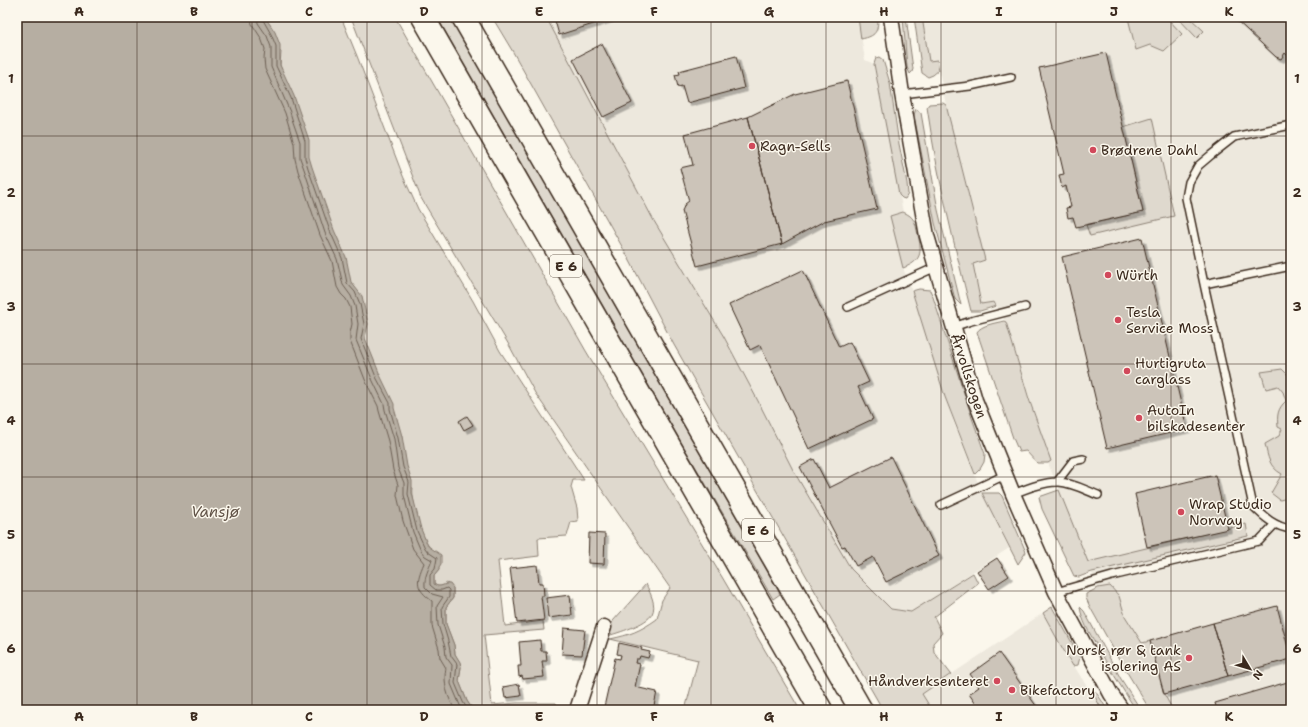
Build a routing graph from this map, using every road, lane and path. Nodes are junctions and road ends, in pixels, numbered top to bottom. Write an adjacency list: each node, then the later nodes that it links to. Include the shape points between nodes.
1 (423, 17): 25 (highway, E 6)
2 (463, 17): 4 (highway, E 6)
3 (891, 17): 6 (street, Årvollskogen)
4 (473, 26): 26 (highway, E 6)
5 (1011, 77): 6 (lane, via 970,86)
6 (902, 94): 9 (street, Årvollskogen, via 927,236)
7 (1291, 125): 10 (lane, via 1234,137 1198,166 1189,182 1186,198)
8 (1291, 266): 10 (lane)
9 (936, 267): 11 (lane); 13 (street, Årvollskogen)
10 (1204, 284): 20 (lane, via 1253,506 1264,518)
11 (848, 307)
12 (1025, 307): 13 (lane)
13 (953, 327): 15 (street, Årvollskogen, via 975,400)
14 (1083, 459): 16 (lane, via 1073,461)
15 (1005, 475): 17 (street, Årvollskogen); 19 (lane)
16 (1057, 482): 17 (lane, via 1029,487); 18 (lane, via 1074,485)
17 (1013, 494): 22 (street, Årvollskogen)
18 (1098, 495)
19 (941, 505)
20 (1275, 524): 21 (lane); 22 (lane, via 1260,541 1119,574)
21 (1291, 529)
22 (1056, 592): 27 (street, Årvollskogen)
23 (604, 627): 24 (street)
24 (577, 710)
25 (821, 710)
26 (861, 710)
27 (1122, 710)

